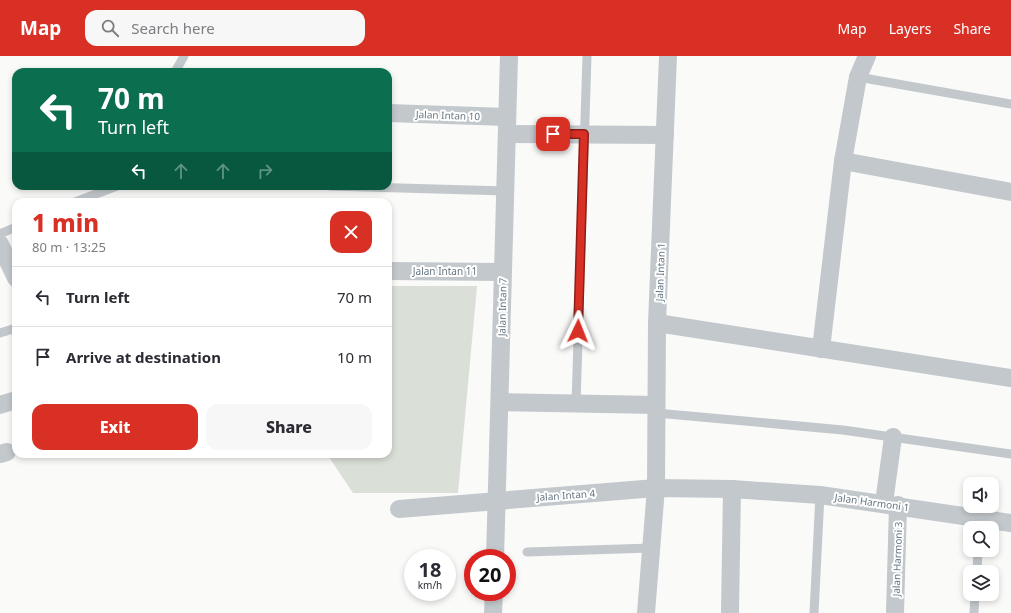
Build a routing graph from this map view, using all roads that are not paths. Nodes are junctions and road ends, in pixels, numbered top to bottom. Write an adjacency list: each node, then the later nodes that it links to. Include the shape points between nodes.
1 (184, 56): 6 (lane)
2 (509, 56): 10 (street, Jalan Intan 7)
3 (587, 56): 11 (lane)
4 (668, 56): 12 (street, Jalan Intan 1)
5 (867, 56): 7 (street)
6 (177, 68)
7 (858, 77): 8 (lane); 13 (street)
8 (1011, 104)
9 (392, 113): 10 (street, Jalan Intan 10)
10 (507, 126): 11 (street, Jalan Intan 10); 16 (street, Jalan Intan 7)
11 (584, 134): 12 (street, Jalan Intan 10); 32 (lane)
12 (665, 135): 24 (street, Jalan Intan 1)
13 (843, 161): 17 (street); 27 (street)
14 (392, 188): 16 (lane)
15 (107, 190): 18 (lane)
16 (506, 191): 23 (street, Jalan Intan 7)
17 (1011, 192)
18 (86, 198)
19 (12, 231): 20 (lane)
20 (0, 243): 21 (street)
21 (12, 269)
22 (392, 271): 23 (street, Jalan Intan 11)
23 (502, 272): 30 (street, Jalan Intan 7)
24 (657, 323): 27 (street); 33 (street, Jalan Intan 1)
25 (12, 329): 26 (lane)
26 (0, 333)
27 (821, 349): 28 (street)
28 (1011, 378)
29 (12, 401): 31 (street)
30 (500, 402): 32 (street); 39 (street, Jalan Intan 7)
31 (0, 404)
32 (576, 404): 33 (street)
33 (656, 409): 34 (lane); 36 (street, Jalan Intan 1)
34 (893, 437): 35 (lane); 40 (street, Jalan Harmoni 3)
35 (1011, 454)
36 (656, 488): 37 (street, Jalan Intan 4); 39 (street, Jalan Intan 4); 45 (street, Jalan Intan 1)
37 (732, 489): 38 (street, Jalan Harmoni 1); 52 (street)
38 (820, 495): 40 (street, Jalan Harmoni 1); 53 (lane)
39 (497, 500): 41 (street, Jalan Intan 4); 46 (street, Jalan Intan 7)
40 (891, 504): 42 (street, Jalan Harmoni 1); 54 (street, Jalan Harmoni 3)
41 (399, 509)
42 (971, 521)
43 (999, 523): 44 (street, Jalan Harmoni 1)
44 (1011, 523)
45 (651, 548): 47 (lane); 51 (street, Jalan Intan 1)
46 (495, 549)
47 (527, 552)
48 (494, 601): 50 (street)
49 (975, 601): 55 (lane)
50 (493, 613)
51 (646, 613)
52 (730, 613)
53 (814, 613)
54 (895, 613)
55 (974, 613)

